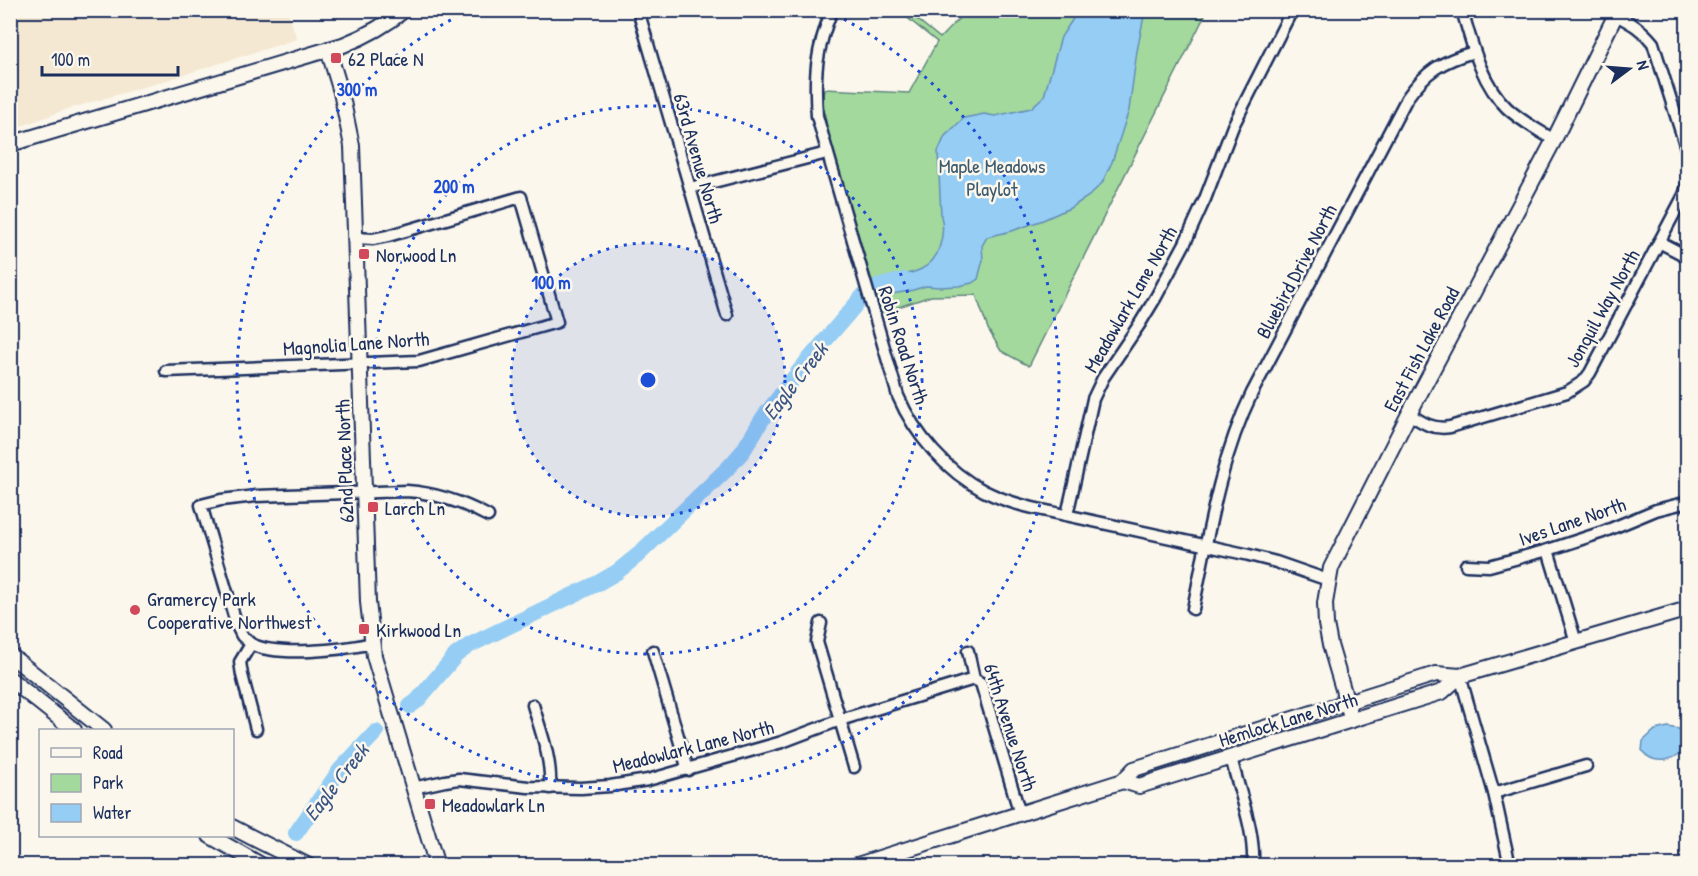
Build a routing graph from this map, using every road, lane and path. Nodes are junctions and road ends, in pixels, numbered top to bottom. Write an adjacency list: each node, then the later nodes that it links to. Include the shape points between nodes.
1 (404, 10): 7 (street, via 364,36)
2 (638, 10): 14 (street, 63rd Avenue North)
3 (832, 10): 11 (street, Robin Road North, via 821,39 815,91)
4 (1292, 10): 25 (street, Meadowlark Lane North, via 1233,126 1185,243 1093,399)
5 (1462, 10): 8 (street)
6 (1617, 13): 9 (street, East Fish Lake Road); 12 (street, via 1653,43)
7 (328, 49): 10 (street); 15 (street, 62nd Place North, via 352,146)
8 (1474, 52): 9 (street, via 1492,89 1506,107); 26 (street, Bluebird Drive North, via 1436,66 1407,98 1241,415 1221,476)
9 (1554, 140): 21 (street, East Fish Lake Road)
10 (10, 144)
11 (827, 153): 14 (street); 25 (street, Robin Road North, via 898,396 912,423 944,462 984,491)
12 (1688, 154)
13 (1688, 183): 16 (street, Jonquil Way North)
14 (690, 188): 18 (street, 63rd Avenue North)
15 (356, 238): 19 (street, 62nd Place North); 19 (street, Magnolia Lane North, via 388,236 521,197 557,322 431,358)
16 (1659, 243): 17 (street); 21 (street, Jonquil Way North, via 1590,373 1576,387 1443,428 1428,426)
17 (1688, 257)
18 (727, 315)
19 (360, 363): 20 (street, Magnolia Lane North); 22 (street, 62nd Place North)
20 (166, 370)
21 (1409, 414): 29 (street, East Fish Lake Road)
22 (364, 492): 24 (street, via 406,491 448,497); 34 (street, via 256,496 201,505 237,626); 35 (street, 62nd Place North)
23 (1688, 501): 27 (street, Ives Lane North)
24 (488, 516)
25 (1067, 516): 26 (street, Robin Road North)
26 (1206, 545): 29 (street, Robin Road North); 30 (street, Bluebird Drive North)
27 (1548, 550): 28 (street, Ives Lane North, via 1489,566); 33 (street)
28 (1466, 565)
29 (1328, 580): 42 (street, East Fish Lake Road, via 1327,633)
30 (1193, 609)
31 (1688, 609): 33 (street, Hemlock Lane North)
32 (821, 623): 44 (street, via 817,642)
33 (1576, 642): 39 (street, Hemlock Lane North)
34 (251, 644): 35 (street, via 266,649 319,650); 48 (street, via 240,662)
35 (372, 644): 54 (street, 62nd Place North)
36 (652, 651): 52 (street)
37 (968, 651): 41 (street, 64th Avenue North)
38 (12, 658): 47 (street)
39 (1460, 676): 42 (street, Hemlock Lane North, via 1436,674); 45 (street, Hemlock Lane North, via 1442,692); 56 (street)
40 (10, 679): 46 (street)
41 (974, 680): 44 (street, Meadowlark Lane North); 57 (street, 64th Avenue North, via 981,683)
42 (1347, 701): 45 (street, East Fish Lake Road); 53 (street, Hemlock Lane North, via 1134,769)
43 (533, 705): 55 (street, via 549,760)
44 (840, 720): 51 (street); 52 (street, Meadowlark Lane North, via 783,742)
45 (1352, 720): 49 (street, Hemlock Lane North)
46 (73, 729)
47 (103, 729)
48 (256, 729)
49 (1231, 757): 53 (street, Hemlock Lane North, via 1139,786); 66 (street, via 1250,827)
50 (1586, 766): 56 (street)
51 (854, 767)
52 (688, 770): 55 (street, Meadowlark Lane North, via 610,786)
53 (1123, 781): 57 (street, Hemlock Lane North)
54 (413, 788): 55 (street, Meadowlark Lane North, via 459,780); 64 (street, 62nd Place North)
55 (550, 788)
56 (1494, 793): 67 (street)
57 (1020, 814): 65 (street, Hemlock Lane North)
58 (234, 828): 63 (street)
59 (212, 837): 62 (street)
60 (10, 861): 61 (street)
61 (12, 866)
62 (263, 866)
63 (309, 866)
64 (437, 866)
65 (854, 866)
66 (1253, 866)
67 (1510, 866)

